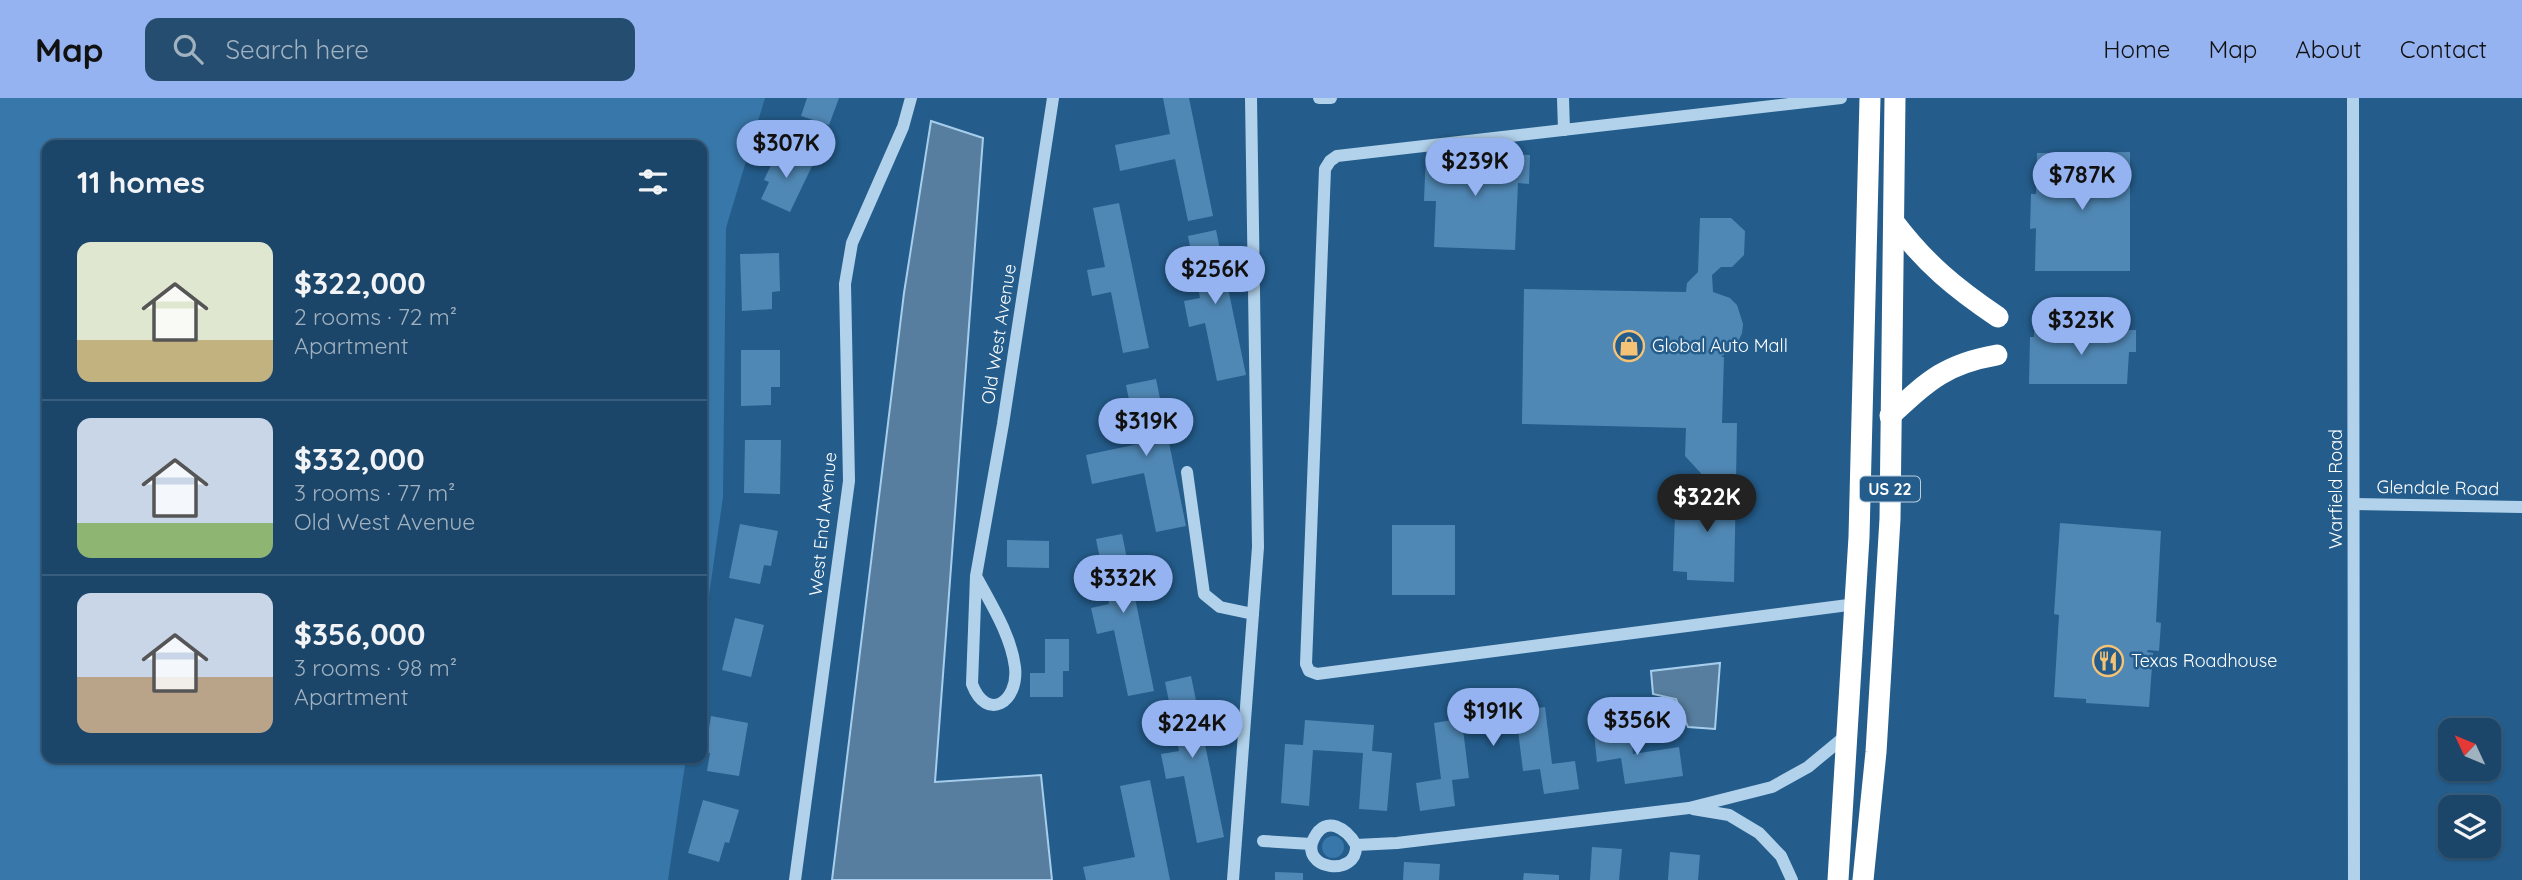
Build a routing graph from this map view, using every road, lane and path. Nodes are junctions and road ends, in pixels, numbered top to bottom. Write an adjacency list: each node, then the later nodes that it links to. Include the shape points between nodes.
1 (911, 98): 29 (street, West End Avenue, via 903,127 852,243 845,284 849,481)
2 (1053, 98): 21 (street, Old West Avenue)
3 (1251, 98): 23 (street, via 1258,547)
4 (1319, 98): 5 (street)
5 (1331, 98)
6 (1563, 98): 13 (street)
7 (1841, 98): 11 (street)
8 (1870, 98): 22 (highway, US 22)
9 (1895, 98): 14 (highway, US 22)
10 (2353, 98): 19 (street, Warfield Road)
11 (1815, 100): 12 (street)
12 (1746, 104): 13 (street)
13 (1564, 130): 22 (street, via 1337,156 1325,169 1308,671 1317,674)
14 (1894, 222): 15 (highway, via 1936,271); 17 (highway, US 22)
15 (1998, 317)
16 (1997, 355): 17 (highway, via 1948,368)
17 (1890, 416): 33 (highway, US 22, via 1890,519)
18 (1187, 472): 23 (street, via 1204,594 1220,607)
19 (2354, 504): 20 (street, Glendale Road); 34 (street, Warfield Road)
20 (2522, 507)
21 (976, 576): 21 (street, Old West Avenue, via 972,684 980,698 996,706 1011,696 1015,665 999,619)
22 (1856, 604): 24 (highway, US 22)
23 (1253, 614): 30 (street)
24 (1848, 734): 25 (street, via 1808,767 1772,787); 32 (highway, US 22)
25 (1689, 808): 28 (street); 31 (street, via 1729,815 1759,833 1781,856)
26 (1263, 841): 27 (street)
27 (1311, 844): 28 (street, via 1316,833 1339,826); 28 (street, via 1313,857 1333,868 1352,858)
28 (1356, 845)
29 (795, 880)
30 (1233, 880)
31 (1792, 880)
32 (1838, 880)
33 (1863, 880)
34 (2354, 880)

